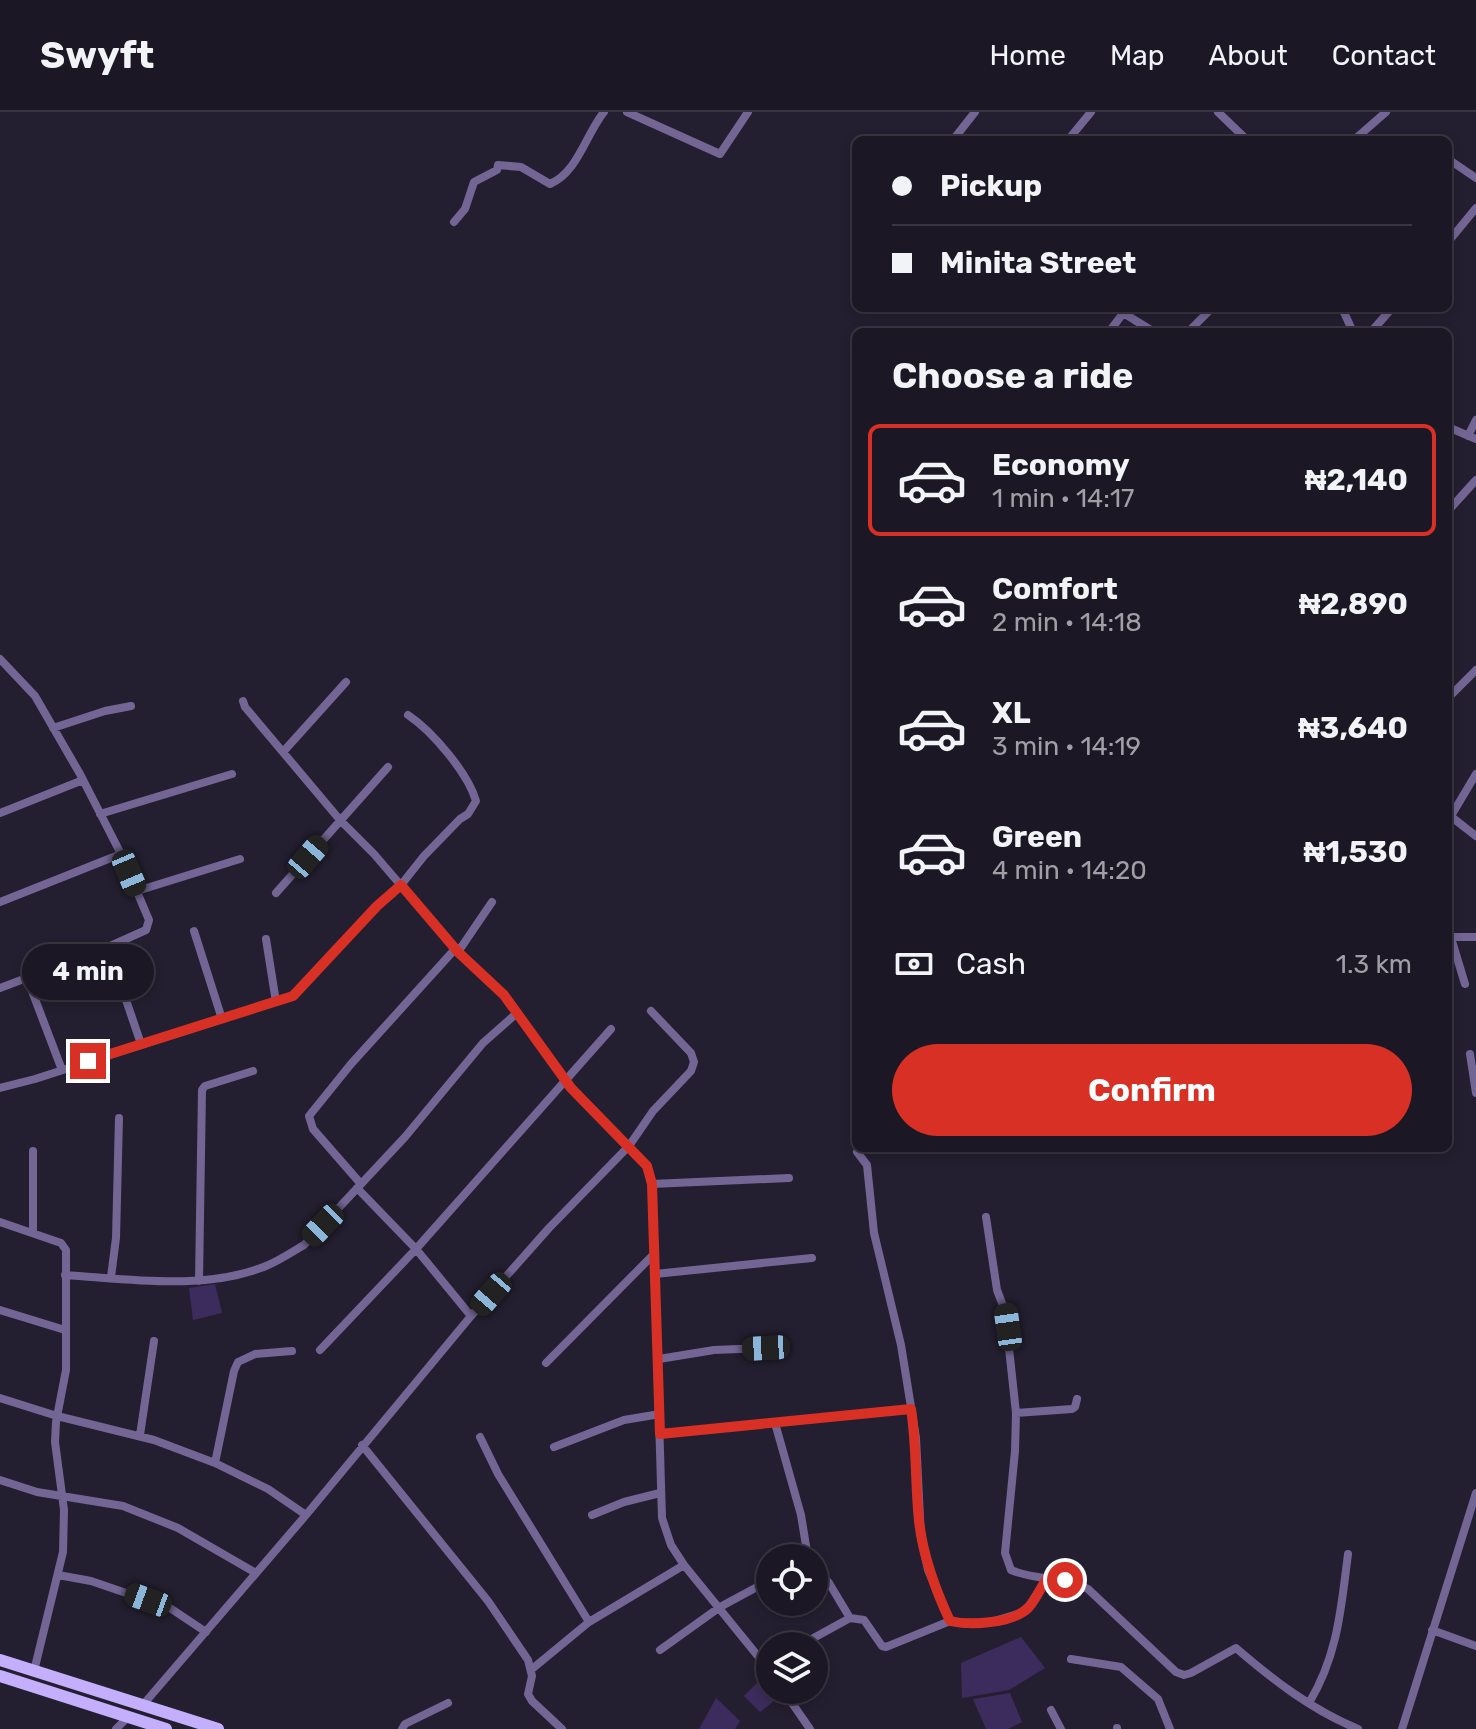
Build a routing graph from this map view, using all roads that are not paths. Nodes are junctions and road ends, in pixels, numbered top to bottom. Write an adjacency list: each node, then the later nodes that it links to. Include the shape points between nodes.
1 (603, 112): 15 (street, via 569,171 558,180 550,184 521,167 498,165 474,182 465,209)
2 (627, 112): 3 (street, via 720,154)
3 (748, 112)
4 (975, 112): 8 (street)
5 (1091, 112): 9 (street)
6 (1218, 112): 10 (street)
7 (1386, 112): 11 (street)
8 (956, 136)
9 (1071, 136)
10 (1240, 136)
11 (1359, 136)
12 (1452, 162): 13 (street)
13 (1476, 178)
14 (1476, 208): 16 (street)
15 (454, 222)
16 (1452, 237)
17 (1208, 312): 21 (street)
18 (1388, 312): 22 (street)
19 (1112, 328): 20 (street, via 1125,314)
20 (1148, 328)
21 (1192, 328)
22 (1374, 328)
23 (1476, 420): 25 (street)
24 (1452, 429): 25 (street)
25 (1472, 438)
26 (1476, 480): 27 (street)
27 (1452, 507)
28 (0, 659): 35 (street, via 35,696)
29 (1476, 670): 31 (street)
30 (346, 682): 36 (street)
31 (1452, 694)
32 (243, 701): 36 (street)
33 (131, 706): 35 (street)
34 (408, 715): 49 (street, via 424,725 472,787 476,801)
35 (53, 728): 40 (street)
36 (283, 752): 44 (street)
37 (388, 767): 44 (street)
38 (232, 774): 43 (street)
39 (1476, 774): 42 (street)
40 (83, 780): 41 (street); 43 (street)
41 (0, 813)
42 (1452, 813)
43 (100, 814): 47 (street)
44 (340, 820): 49 (street); 51 (street)
45 (1452, 820): 46 (street)
46 (1476, 836)
47 (121, 854): 50 (street); 52 (street)
48 (240, 859): 50 (street)
49 (401, 885): 59 (street); 63 (street, via 293,996)
50 (137, 891): 58 (street, via 149,926)
51 (276, 893)
52 (0, 902)
53 (492, 902): 59 (street)
54 (194, 931): 66 (street)
55 (1452, 937): 56 (street); 61 (street)
56 (1476, 937)
57 (266, 939): 63 (street)
58 (108, 947): 60 (street); 68 (street)
59 (457, 950): 65 (street); 81 (street, via 309,1116 313,1129)
60 (27, 978): 62 (street); 70 (street)
61 (1465, 984)
62 (0, 988)
63 (276, 1002): 66 (street)
64 (651, 1011): 76 (street, via 694,1062)
65 (517, 1013): 72 (street); 81 (street, via 483,1043)
66 (222, 1019): 68 (street)
67 (611, 1029): 72 (street)
68 (141, 1044): 70 (street)
69 (1470, 1054): 74 (street)
70 (62, 1070): 73 (street)
71 (253, 1071): 91 (street, via 202,1090)
72 (565, 1080): 76 (street); 85 (street)
73 (0, 1088)
74 (1476, 1093)
75 (119, 1118): 90 (street)
76 (629, 1146): 80 (street, via 647,1166); 93 (street)
77 (33, 1151): 84 (street)
78 (857, 1152): 103 (street, via 867,1165 874,1233)
79 (789, 1178): 80 (street)
80 (652, 1184): 86 (street)
81 (359, 1186): 85 (street); 91 (street, via 304,1245 266,1266)
82 (986, 1217): 104 (street, via 1005,1311)
83 (0, 1222): 84 (street)
84 (33, 1232): 89 (street, via 64,1246)
85 (416, 1249): 93 (street); 97 (street)
86 (655, 1253): 88 (street); 100 (street)
87 (812, 1258): 88 (street)
88 (655, 1274): 99 (street)
89 (65, 1275): 90 (street); 94 (street)
90 (111, 1277): 91 (street)
91 (199, 1281)
92 (0, 1310): 94 (street)
93 (471, 1316): 111 (street)
94 (65, 1330): 106 (street, via 66,1370)
95 (154, 1341): 109 (street)
96 (766, 1348): 99 (street)
97 (320, 1350)
98 (292, 1351): 113 (street, via 255,1354 238,1362)
99 (659, 1359): 105 (street)
100 (546, 1363)
101 (0, 1398): 106 (street)
102 (1077, 1399): 104 (street, via 1072,1409)
103 (911, 1409): 107 (street); 130 (street, via 921,1538)
104 (1016, 1413): 125 (street, via 1005,1553 1011,1570)
105 (660, 1414): 108 (street); 112 (street, via 624,1420)
106 (57, 1416): 109 (street); 117 (street)
107 (775, 1423): 108 (street); 120 (street)
108 (660, 1434): 115 (street)
109 (140, 1435): 113 (street)
110 (480, 1437): 131 (street)
111 (362, 1445): 118 (street); 140 (street, via 488,1601)
112 (554, 1447)
113 (215, 1463): 118 (street)
114 (0, 1480): 117 (street)
115 (660, 1493): 119 (street); 122 (street, via 662,1518)
116 (1476, 1493): 132 (street)
117 (62, 1496): 123 (street, via 114,1504 158,1520); 124 (street)
118 (306, 1515): 123 (street)
119 (592, 1515)
120 (806, 1544)
121 (1348, 1554): 144 (street, via 1333,1653)
122 (684, 1565): 128 (street); 131 (street)
123 (256, 1573): 133 (street)
124 (58, 1575): 133 (street, via 170,1608); 141 (street)
125 (1046, 1580): 130 (street, via 1021,1613 991,1622); 144 (street, via 1088,1589 1176,1672 1191,1673 1236,1648)
126 (828, 1582): 129 (street)
127 (756, 1588): 128 (street)
128 (720, 1607): 136 (street); 137 (street)
129 (850, 1618): 130 (street, via 864,1620 886,1647); 134 (street)
130 (950, 1621)
131 (589, 1622): 140 (street)
132 (1432, 1630): 135 (street); 158 (street)
133 (206, 1632): 146 (street)
134 (824, 1632)
135 (1476, 1646)
136 (660, 1650)
137 (756, 1650)
138 (1071, 1659): 156 (street, via 1121,1667 1158,1699)
139 (0, 1660): 141 (main road)
140 (532, 1669): 153 (street, via 528,1694)
141 (34, 1671): 146 (main road)
142 (0, 1676): 148 (main road)
143 (448, 1703): 152 (street)
144 (1309, 1703): 157 (street)
145 (793, 1704): 154 (street)
146 (142, 1706): 151 (main road)
147 (1051, 1710): 155 (street)
148 (128, 1717): 149 (street); 150 (main road)
149 (116, 1729)
150 (166, 1729)
151 (218, 1729)
152 (402, 1729)
153 (562, 1729)
154 (810, 1729)
155 (1061, 1729)
156 (1170, 1729)
157 (1358, 1729)
158 (1402, 1729)

